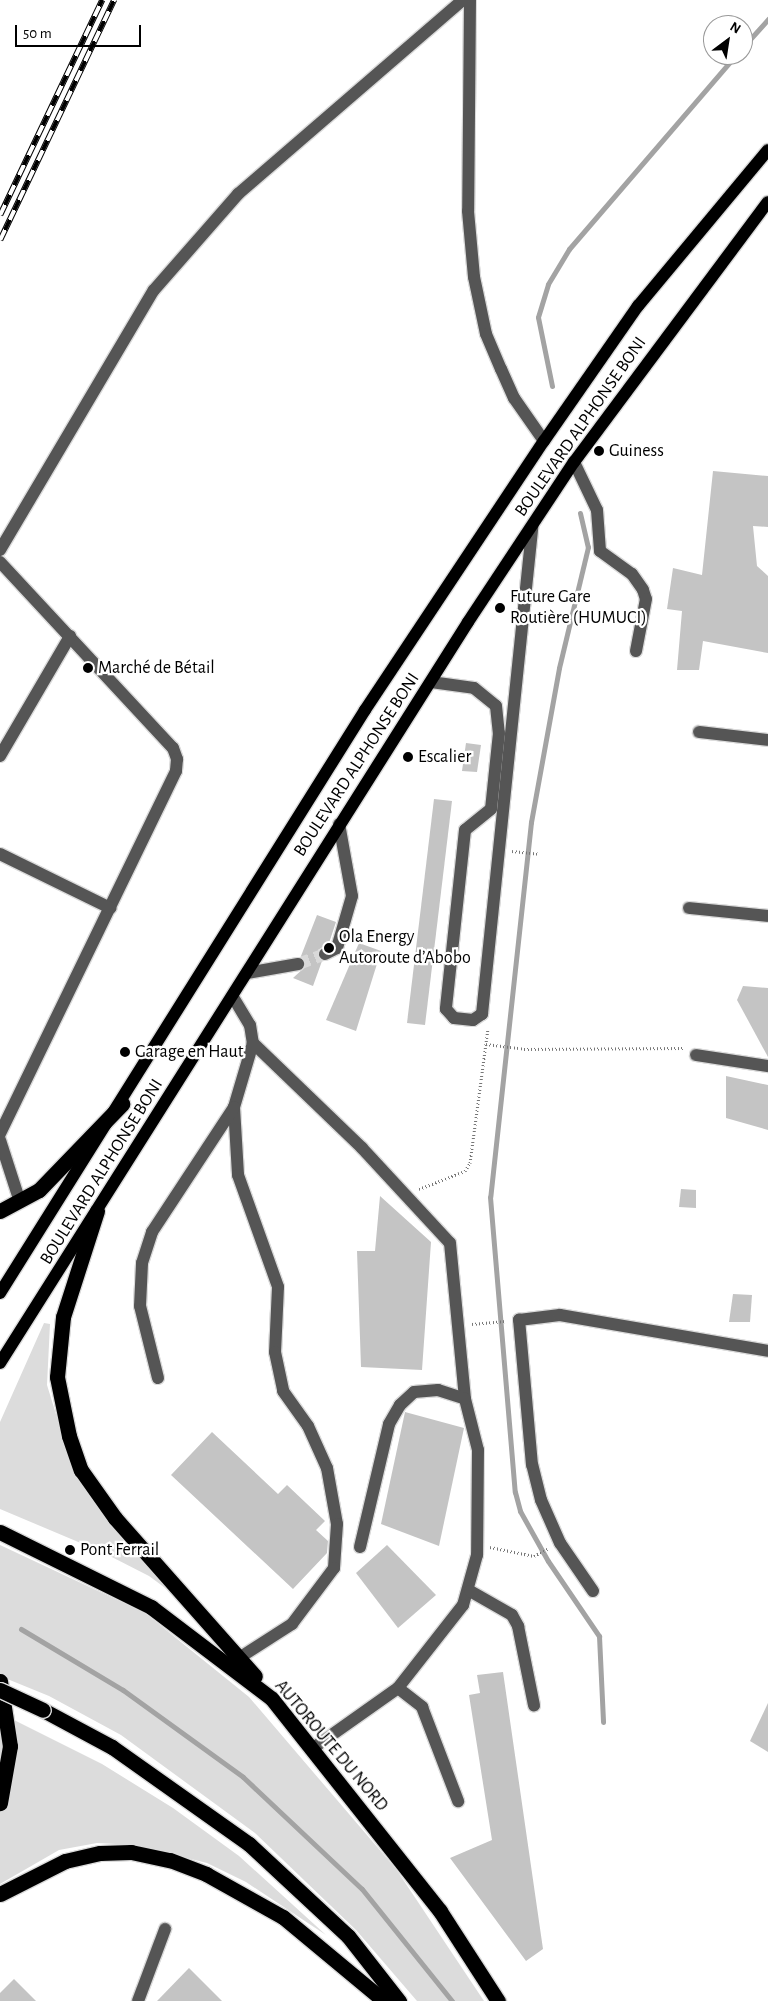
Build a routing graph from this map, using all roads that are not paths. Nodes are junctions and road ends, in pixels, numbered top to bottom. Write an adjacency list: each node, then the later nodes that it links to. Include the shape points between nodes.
1 (462, 0): 8 (street, via 238,194 154,290)
2 (470, 0): 5 (street, via 468,211 474,277 486,334 501,369 514,398)
3 (768, 150): 5 (main road, BOULEVARD ALPHONSE BONI, via 638,306)
4 (768, 202): 6 (main road, BOULEVARD ALPHONSE BONI)
5 (544, 440): 28 (main road, BOULEVARD ALPHONSE BONI, via 365,710)
6 (574, 462): 7 (main road, BOULEVARD ALPHONSE BONI); 11 (street, via 597,510 600,551 632,574 646,599)
7 (532, 527): 12 (main road, BOULEVARD ALPHONSE BONI); 12 (street, via 482,1014 473,1020 454,1018 446,1009 465,830 491,810 500,733 496,706 474,688)
8 (0, 550)
9 (0, 562): 10 (street)
10 (70, 636): 15 (street); 18 (street, via 173,748 177,759 176,771)
11 (636, 650)
12 (430, 682): 16 (main road, BOULEVARD ALPHONSE BONI)
13 (699, 732): 14 (street)
14 (768, 740)
15 (0, 756)
16 (339, 824): 21 (street, via 352,896 337,948); 23 (main road, BOULEVARD ALPHONSE BONI)
17 (0, 854): 18 (street)
18 (110, 908): 30 (street)
19 (689, 908): 20 (street)
20 (768, 916)
21 (325, 954)
22 (298, 964): 23 (street)
23 (247, 973): 24 (main road, BOULEVARD ALPHONSE BONI)
24 (233, 997): 25 (street, via 250,1025); 34 (main road, BOULEVARD ALPHONSE BONI)
25 (253, 1043): 29 (street); 39 (street, via 362,1148 450,1242)
26 (696, 1055): 27 (street)
27 (768, 1066)
28 (122, 1104): 32 (highway, via 62,1169); 35 (main road, BOULEVARD ALPHONSE BONI)
29 (234, 1107): 38 (street, via 152,1232 142,1263 140,1306); 44 (street, via 238,1175 278,1287 275,1352 283,1392 308,1426 327,1468 337,1524 334,1568 292,1624)
30 (0, 1134)
31 (0, 1140): 32 (street)
32 (20, 1202): 33 (highway)
33 (0, 1211)
34 (97, 1211): 37 (main road, BOULEVARD ALPHONSE BONI); 44 (highway, via 62,1326 57,1377 69,1436 81,1470 115,1518)
35 (0, 1293)
36 (768, 1351): 43 (street, via 560,1314 519,1320 532,1465 541,1500 560,1543)
37 (0, 1364)
38 (158, 1378)
39 (465, 1399): 41 (street, via 438,1390 414,1392 400,1405 389,1424); 42 (street, via 478,1450 478,1544)
40 (0, 1532): 48 (highway, AUTOROUTE DU NORD, via 151,1606)
41 (360, 1546)
42 (470, 1591): 46 (street, via 456,1617); 49 (street, via 512,1615 518,1626)
43 (593, 1591)
44 (239, 1658): 48 (highway)
45 (0, 1681): 52 (highway, via 10,1746)
46 (398, 1688): 50 (street); 51 (street, via 422,1707)
47 (0, 1690): 57 (highway, bridge, via 112,1747 250,1844 348,1936)
48 (272, 1699): 50 (highway, AUTOROUTE DU NORD)
49 (534, 1705)
50 (312, 1749): 58 (highway, AUTOROUTE DU NORD, via 440,1911)
51 (458, 1801)
52 (0, 1803)
53 (0, 1894): 56 (highway, via 56,1864 100,1853 131,1852 170,1860 206,1874 283,1917)
54 (165, 1929): 55 (street)
55 (138, 2001)
56 (384, 2001)
57 (399, 2001)
58 (498, 2001)

